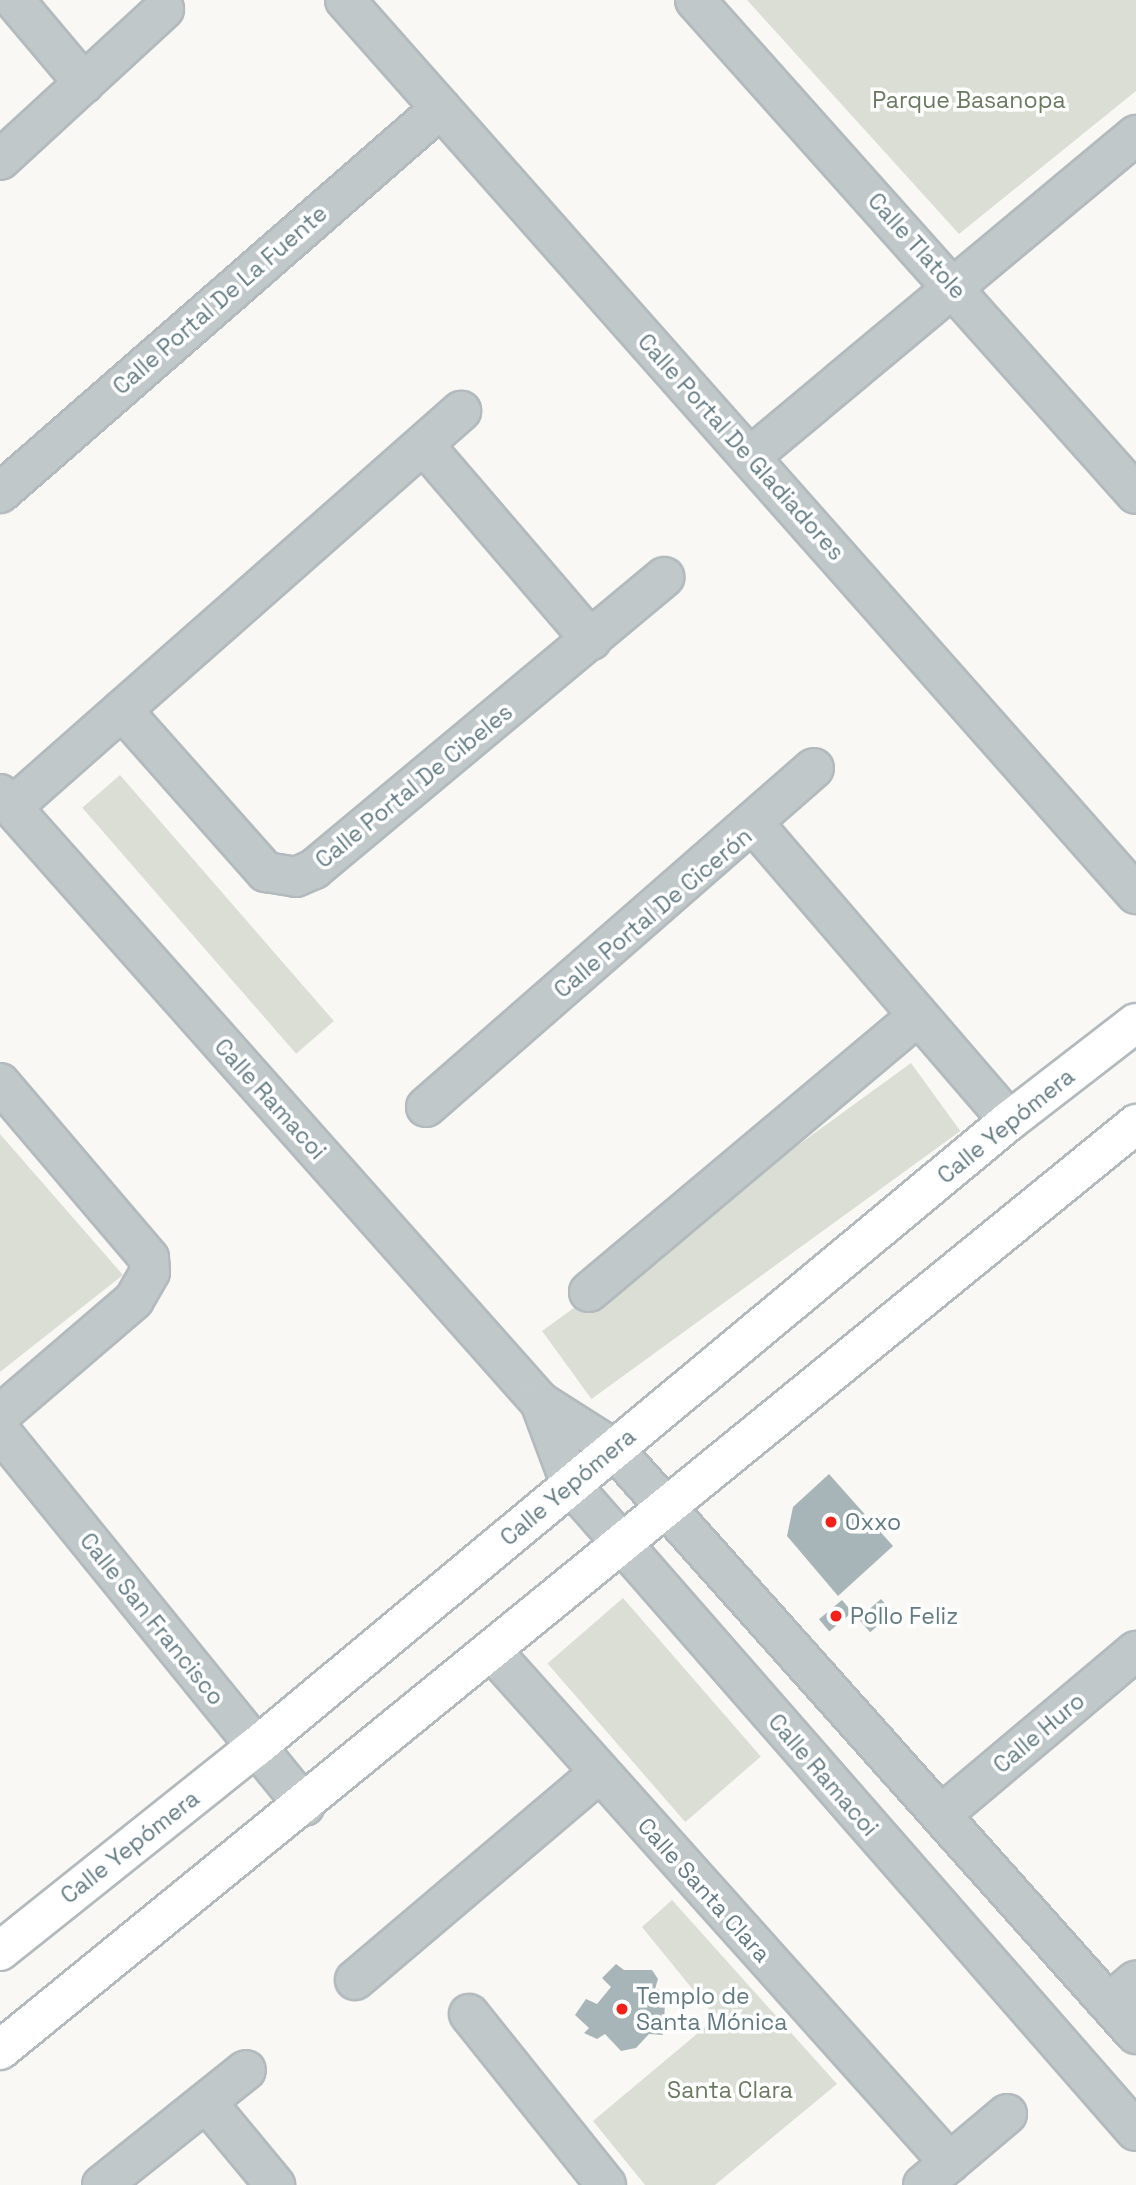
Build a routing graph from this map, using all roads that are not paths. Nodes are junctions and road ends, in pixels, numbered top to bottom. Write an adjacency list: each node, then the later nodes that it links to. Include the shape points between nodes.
1 (14, 0): 5 (street)
2 (345, 0): 6 (street, Calle Portal De Gladiadores)
3 (695, 0): 9 (street, Calle Tlatole)
4 (164, 9): 5 (street)
5 (84, 83): 8 (street)
6 (441, 108): 12 (street, Calle Portal De Gladiadores); 13 (street, Calle Portal De La Fuente)
7 (1136, 135): 9 (street)
8 (0, 160)
9 (952, 284): 12 (street); 14 (street, Calle Tlatole)
10 (461, 411): 11 (street)
11 (424, 444): 16 (street); 17 (street)
12 (750, 457): 21 (street, Calle Portal De Gladiadores)
13 (0, 493)
14 (1136, 494)
15 (664, 577): 16 (street, Calle Portal De Cibeles)
16 (591, 640): 17 (street, Calle Portal De Cibeles, via 314,869 296,877 266,872)
17 (122, 710): 19 (street)
18 (814, 768): 20 (street)
19 (6, 801): 29 (street, Calle Ramacoi)
20 (753, 823): 22 (street, Calle Portal De Cicerón); 25 (street, Calle Portal De Cicerón)
21 (1136, 894)
22 (918, 1016): 26 (street, Calle Portal De Cicerón); 28 (street)
23 (1136, 1023): 26 (main road, Calle Yepómera)
24 (0, 1083): 30 (street, via 149,1258 150,1272 134,1300)
25 (426, 1107)
26 (1009, 1121): 32 (main road, Calle Yepómera)
27 (1136, 1124): 34 (main road)
28 (589, 1292)
29 (541, 1402): 32 (street, Calle Ramacoi); 33 (street, Calle Ramacoi)
30 (0, 1415)
31 (0, 1431): 38 (street, Calle San Francisco)
32 (614, 1449): 33 (main road, Calle Yepómera); 34 (street, Calle Ramacoi)
33 (571, 1485): 35 (street, Calle Ramacoi); 38 (main road, Calle Yepómera)
34 (663, 1508): 35 (main road); 41 (street, Calle Ramacoi)
35 (621, 1545): 36 (main road); 51 (street, Calle Ramacoi)
36 (491, 1650): 39 (street, Calle Santa Clara); 40 (main road)
37 (1136, 1651): 41 (street, Calle Huro)
38 (256, 1747): 40 (street, Calle San Francisco); 42 (main road, Calle Yepómera)
39 (598, 1774): 43 (street); 52 (street, Calle Santa Clara)
40 (305, 1806): 47 (main road)
41 (941, 1815): 44 (street, Calle Ramacoi)
42 (0, 1951)
43 (355, 1980)
44 (1122, 1991): 46 (street, Calle Ramacoi)
45 (469, 2014): 55 (street)
46 (1136, 2034)
47 (0, 2050)
48 (246, 2070): 49 (street)
49 (207, 2104): 53 (street); 54 (street)
50 (1007, 2114): 52 (street, Calle Santa Clara)
51 (1136, 2131)
52 (937, 2174)
53 (102, 2185)
54 (275, 2185)
55 (606, 2185)

